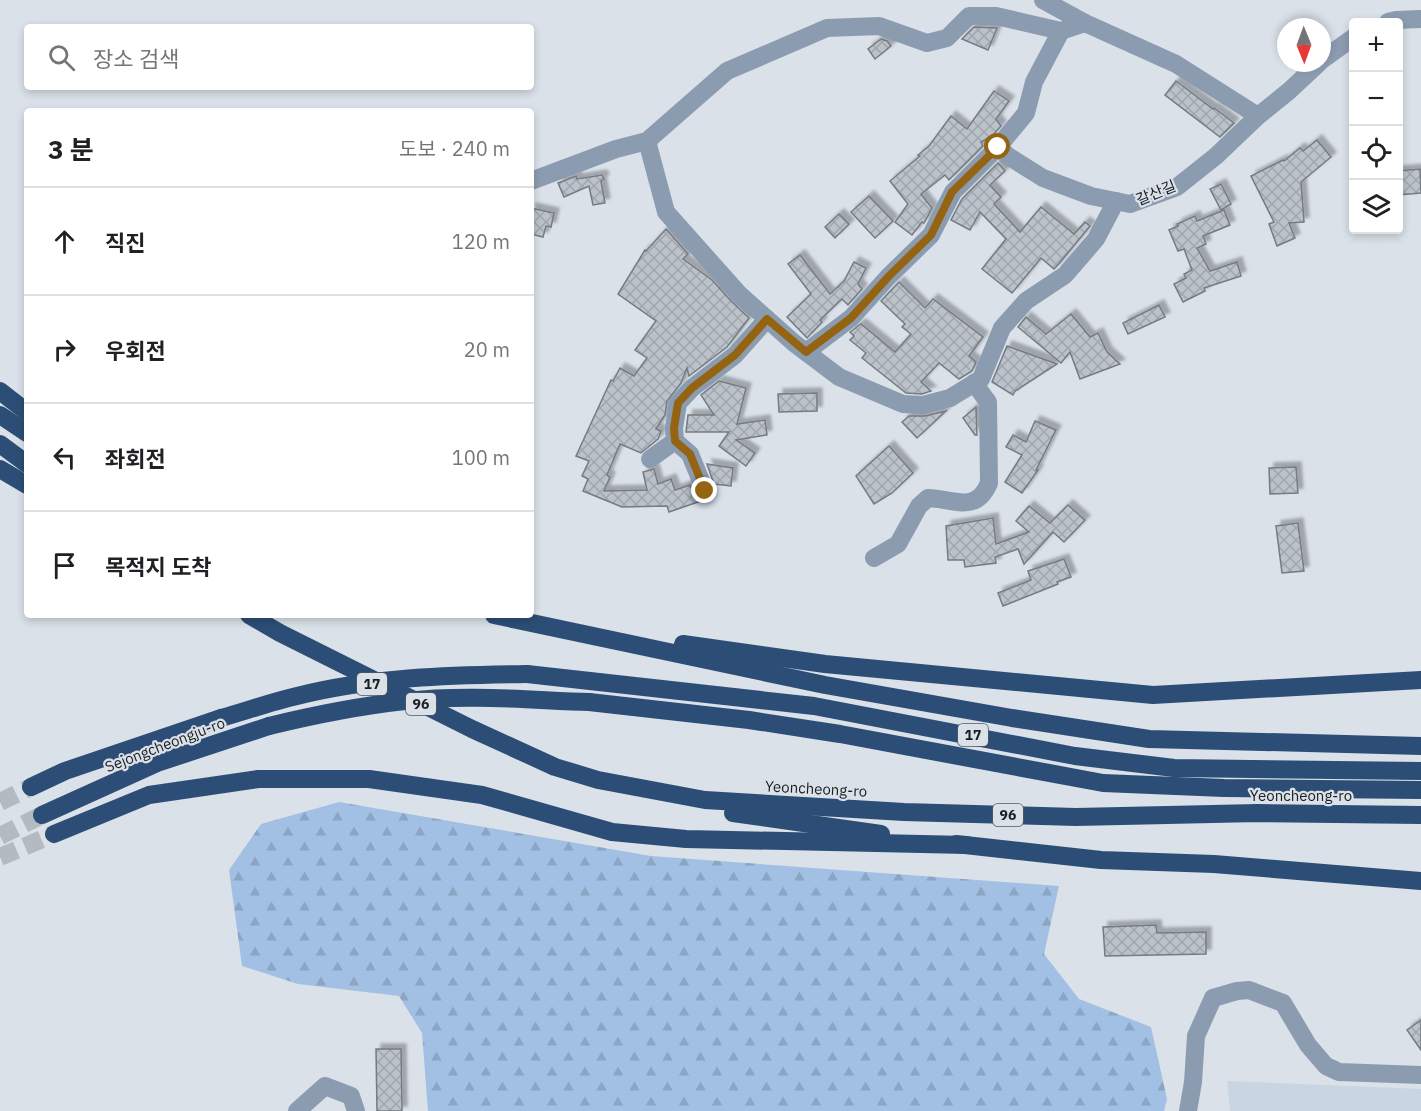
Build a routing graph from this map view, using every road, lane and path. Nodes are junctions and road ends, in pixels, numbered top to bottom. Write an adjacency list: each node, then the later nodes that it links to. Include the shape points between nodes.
1 (1042, 0): 4 (street)
2 (1421, 19): 3 (street)
3 (1403, 20)
4 (1085, 23): 5 (street); 9 (street, via 1176,64)
5 (1061, 31): 10 (street, via 996,16 969,16 947,38 927,43 879,26 827,28 727,71); 11 (street, via 1034,82 1026,113)
6 (1349, 40): 7 (street)
7 (1331, 53)
8 (1309, 72): 9 (street, 갈산길)
9 (1258, 116): 13 (street, 갈산길, via 1177,187 1130,204)
10 (647, 141): 12 (street); 14 (street, via 666,212 739,294)
11 (998, 147): 13 (street, 갈산길, via 1043,178); 15 (street, via 952,192 931,235 851,318)
12 (534, 180)
13 (1116, 201): 16 (street, via 1096,239 1065,275 1026,301 1002,328 981,379)
14 (767, 319): 15 (street); 21 (street, via 735,355 678,403)
15 (806, 352): 16 (street, via 839,377 903,404 923,405 950,398)
16 (974, 383): 28 (street, via 988,402 989,483 985,494 972,502 960,503 928,498 919,506 898,544)
17 (0, 392): 18 (highway)
18 (24, 410)
19 (0, 415): 20 (highway)
20 (24, 432)
21 (675, 441): 23 (street); 27 (street, via 690,454)
22 (0, 444): 24 (highway)
23 (650, 459)
24 (24, 462)
25 (0, 469): 26 (highway)
26 (24, 483)
27 (705, 491)
28 (874, 558)
29 (254, 618): 37 (highway, Yeoncheong-ro / 96, via 472,729 555,767)
30 (509, 618): 31 (highway)
31 (533, 623): 32 (highway, via 825,664 1153,695); 35 (highway, via 825,685 1149,739)
32 (1421, 680)
33 (589, 702): 39 (highway, Yeoncheong-ro / 17, via 817,730 1103,783); 40 (highway, Sejongcheongju-ro / 17, bridge, via 407,700 338,710 269,726 157,764)
34 (221, 718): 36 (highway, Yeoncheong-ro / 17, bridge, via 342,687 440,675 527,674 814,706 1075,756 1174,768); 38 (highway, Sejongcheongju-ro / 17, via 65,771)
35 (1421, 746)
36 (1421, 771)
37 (598, 780): 41 (highway, Yeoncheong-ro / 96, via 705,800 893,812 1076,817); 43 (highway, via 692,807)
38 (31, 787)
39 (1421, 790)
40 (42, 815)
41 (1421, 815)
42 (54, 834): 43 (highway, via 149,795 258,779 369,779 482,795 612,832 698,839)
43 (968, 845): 44 (highway, via 1101,860 1214,864)
44 (1419, 882)
45 (1421, 1075): 48 (street, via 1339,1072 1326,1066 1308,1045 1283,1003 1248,990 1237,991 1213,998 1196,1036)
46 (297, 1111): 47 (street, via 325,1086 351,1096)
47 (356, 1111)
48 (1188, 1111)

